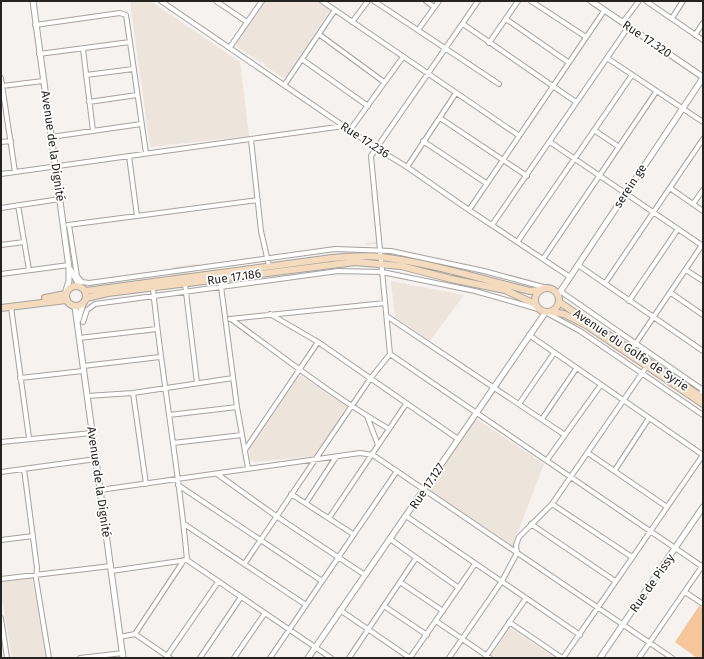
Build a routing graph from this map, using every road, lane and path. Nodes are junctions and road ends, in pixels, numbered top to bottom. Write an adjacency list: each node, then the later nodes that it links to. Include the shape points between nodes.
1 (33, 1): 27 (street, Avenue de la Dignité)
2 (161, 1): 36 (street, Rue 17.236)
3 (216, 1): 22 (street)
4 (262, 1): 22 (street)
5 (322, 1): 18 (street)
6 (368, 1): 23 (street)
7 (374, 1): 29 (street)
8 (426, 1): 17 (street)
9 (438, 1): 17 (street)
10 (478, 1): 26 (street)
11 (518, 1): 21 (street)
12 (531, 1): 32 (street)
13 (590, 1): 19 (street, Rue 17.320)
14 (639, 1): 24 (street)
15 (646, 1): 20 (street)
16 (683, 1): 20 (street)
17 (434, 7): 29 (street)
18 (335, 10): 23 (street); 30 (street)
19 (604, 11): 24 (street, Rue 17.320); 32 (street)
20 (672, 18): 31 (street)
21 (506, 19): 35 (street); 43 (street)
22 (247, 22): 36 (street)
23 (352, 22): 40 (street)
24 (624, 22): 28 (street, Rue 17.320)
25 (703, 23): 31 (street)
26 (463, 24): 35 (street); 38 (street)
27 (36, 25): 34 (street, via 123,14 127,18); 39 (street, Avenue de la Dignité)
28 (629, 26): 41 (street); 49 (street, Rue 17.320)
29 (418, 30): 38 (street)
30 (320, 35): 42 (street); 51 (street)
31 (695, 35): 33 (street)
32 (586, 37): 43 (street)
33 (703, 40)
34 (130, 42): 37 (street); 44 (street)
35 (489, 43): 55 (street)
36 (230, 47): 52 (street, Rue 17.236)
37 (83, 49): 39 (street); 47 (street)
38 (445, 50): 45 (street); 53 (street)
39 (40, 54): 50 (street, Avenue de la Dignité)
40 (403, 57): 45 (street); 51 (street)
41 (607, 58): 46 (street); 60 (street)
42 (303, 60): 52 (street); 61 (street)
43 (568, 62): 55 (street)
44 (133, 69): 47 (street); 58 (street)
45 (428, 74): 57 (street); 79 (street)
46 (632, 75): 56 (street); 68 (street)
47 (86, 76): 59 (street)
48 (1, 78): 54 (street)
49 (703, 78): 62 (street, serein ge)
50 (43, 82): 54 (street); 71 (street, Avenue de la Dignité)
51 (384, 82): 61 (street)
52 (285, 84): 66 (street, Rue 17.236)
53 (499, 84)
54 (2, 86): 74 (street)
55 (551, 86): 60 (street); 70 (street)
56 (656, 92): 62 (street); 78 (street)
57 (456, 93): 63 (street); 70 (street)
58 (137, 95): 59 (street); 65 (street)
59 (89, 102): 69 (street)
60 (576, 102): 77 (street)
61 (368, 106): 67 (street)
62 (682, 108): 64 (street); 93 (street, serein ge)
63 (440, 118): 75 (street); 83 (street)
64 (703, 122)
65 (141, 124): 69 (street); 80 (street)
66 (344, 126): 67 (street, Rue 17.236); 73 (street)
67 (350, 130): 79 (street, Rue 17.236)
68 (594, 130): 78 (street); 82 (street)
69 (93, 131): 71 (street)
70 (518, 135): 83 (street)
71 (51, 137): 84 (street, Avenue de la Dignité)
72 (703, 139): 91 (street)
73 (251, 140): 80 (street); 95 (street)
74 (10, 141): 76 (street); 86 (street)
75 (424, 141): 85 (street); 90 (street)
76 (1, 142)
77 (550, 142): 82 (street); 89 (street)
78 (619, 147): 88 (street)
79 (376, 148): 85 (street, Rue 17.236); 110 (street, via 371,161)
80 (146, 153): 81 (street)
81 (129, 156): 84 (street); 102 (street)
82 (576, 159): 88 (street); 106 (street)
83 (502, 160): 89 (street); 90 (street)
84 (55, 166): 86 (street); 94 (street, Avenue de la Dignité)
85 (407, 167): 99 (street, Rue 17.236)
86 (15, 172): 87 (street)
87 (1, 174)
88 (599, 175): 93 (street); 111 (street)
89 (527, 176): 103 (street)
90 (486, 183): 99 (street)
91 (670, 188): 96 (street); 101 (street)
92 (703, 190): 96 (street)
93 (626, 193): 101 (street); 114 (street, serein ge)
94 (60, 199): 97 (street); 104 (street, Avenue de la Dignité)
95 (258, 200): 102 (street); 112 (street, via 261,231)
96 (693, 204): 100 (street)
97 (18, 205): 98 (street); 107 (street)
98 (1, 208)
99 (469, 210): 103 (street, Rue 17.236)
100 (703, 211)
101 (654, 212): 105 (street); 124 (street)
102 (137, 216): 104 (street)
103 (492, 225): 106 (street, Rue 17.236)
104 (67, 226): 112 (street, via 77,276 82,282 89,284); 116 (street, Avenue de la Dignité)
105 (678, 229): 109 (street); 137 (street)
106 (518, 241): 111 (street, Rue 17.236)
107 (24, 242): 108 (street); 117 (street)
108 (1, 245)
109 (702, 246): 118 (street)
110 (380, 250): 112 (street, via 335,249); 113 (street); 129 (street, via 484,271)
111 (543, 258): 121 (street, Rue 17.236)
112 (268, 259): 115 (street)
113 (381, 260): 115 (main road, via 332,258); 119 (street); 122 (main road, Rue 17.186, via 337,263); 129 (main road, via 417,264 530,291); 142 (main road, via 451,279 505,290)
114 (578, 265): 121 (street, serein ge); 124 (street)
115 (269, 266): 130 (main road)
116 (69, 267): 117 (street); 126 (street); 134 (street, Avenue de la Dignité)
117 (29, 270): 120 (street)
118 (686, 270): 123 (street); 133 (street)
119 (382, 272): 127 (street, via 338,271); 139 (street); 142 (street)
120 (1, 274)
121 (570, 277): 132 (street, serein ge)
122 (220, 279): 125 (main road, Rue 17.186); 127 (street)
123 (703, 281)
124 (606, 282): 137 (street)
125 (185, 284): 128 (main road, Rue 17.186); 131 (street)
126 (80, 286): 130 (main road); 134 (main road)
127 (221, 287): 131 (street); 152 (street)
128 (153, 289): 135 (street); 136 (main road, Rue 17.186, via 108,293)
129 (544, 289): 132 (main road); 142 (main road, via 535,296)
130 (86, 291): 136 (main road)
131 (186, 292): 135 (street); 173 (street)
132 (559, 293): 138 (main road); 159 (street)
133 (671, 293): 148 (street); 150 (street)
134 (66, 295): 140 (main road); 143 (main road); 144 (main road)
135 (153, 297): 153 (street, via 95,304 88,310); 155 (street)
136 (86, 298): 141 (main road)
137 (629, 301): 150 (street)
138 (559, 302): 146 (main road, via 558,307); 160 (main road, Avenue du Golfe de Syrie)
139 (385, 303): 147 (street); 149 (street)
140 (1, 304)
141 (83, 304): 144 (main road); 154 (street)
142 (537, 306): 146 (main road)
143 (11, 307): 145 (main road); 170 (street)
144 (75, 307): 154 (street, Avenue de la Dignité)
145 (1, 308)
146 (548, 312): 156 (street, Rue 17.127); 165 (main road, via 564,314 586,325); 169 (street)
147 (270, 314): 151 (street); 158 (street)
148 (703, 315)
149 (388, 317): 163 (street); 176 (street)
150 (654, 317): 159 (street); 161 (street)
151 (231, 319): 152 (street); 167 (street)
152 (225, 320): 171 (street)
153 (83, 322)
154 (77, 323): 157 (street, Avenue de la Dignité)
155 (157, 328): 157 (street); 164 (street)
156 (529, 336): 162 (street); 176 (street, Rue 17.127)
157 (79, 338): 166 (street, Avenue de la Dignité)
158 (318, 342): 167 (street); 172 (street)
159 (636, 343): 160 (street); 179 (street, via 703,390)
160 (632, 349): 179 (main road, Avenue du Golfe de Syrie)
161 (703, 350)
162 (554, 352): 168 (street); 182 (street)
163 (390, 354): 172 (street); 186 (street)
164 (160, 357): 166 (street); 175 (street)
165 (647, 366): 169 (street); 183 (main road)
166 (83, 368): 170 (street); 178 (street, Avenue de la Dignité)
167 (300, 369): 184 (street); 201 (street)
168 (576, 369): 174 (street); 191 (street)
169 (642, 373): 180 (street); 188 (street)
170 (20, 378): 196 (street)
171 (233, 378): 173 (street); 185 (street)
172 (370, 379): 181 (street); 184 (street)
173 (197, 383): 175 (street)
174 (600, 386): 180 (street); 195 (street)
175 (165, 388): 177 (street); 187 (street)
176 (494, 388): 182 (street); 186 (street, Rue 17.127)
177 (133, 392): 178 (street); 217 (street)
178 (87, 396): 193 (street, Avenue de la Dignité)
179 (701, 397)
180 (623, 400): 190 (street); 202 (street)
181 (406, 404): 192 (street); 197 (street)
182 (519, 404): 191 (street)
183 (703, 404)
184 (352, 406): 189 (street); 207 (street)
185 (237, 407): 187 (street); 194 (street)
186 (476, 413): 197 (street, Rue 17.127); 208 (street)
187 (169, 415): 199 (street)
188 (703, 415)
189 (367, 416): 192 (street); 200 (street)
190 (649, 418): 204 (street); 211 (street)
191 (542, 419): 195 (street)
192 (389, 429): 200 (street)
193 (92, 433): 196 (street); 206 (street, Avenue de la Dignité)
194 (242, 435): 199 (street); 201 (street)
195 (565, 435): 208 (street)
196 (29, 438): 198 (street)
197 (458, 439): 220 (street, Rue 17.127)
198 (1, 442)
199 (173, 443): 216 (street)
200 (378, 445): 203 (street)
201 (245, 450): 209 (street)
202 (588, 453): 211 (street); 215 (street)
203 (373, 455): 205 (street); 212 (street); 228 (street)
204 (703, 455): 224 (street)
205 (336, 457): 207 (street); 222 (street)
206 (96, 459): 210 (street); 219 (street, Avenue de la Dignité)
207 (315, 460): 209 (street); 221 (street)
208 (547, 460): 215 (street)
209 (248, 468): 214 (street)
210 (24, 469): 213 (street); 233 (street)
211 (615, 470): 224 (street)
212 (397, 471): 220 (street); 232 (street)
213 (1, 472)
214 (217, 474): 216 (street); 226 (street)
215 (572, 476): 223 (street); 231 (street)
216 (178, 478): 217 (street); 218 (street)
217 (146, 484): 219 (street)
218 (178, 485): 229 (street); 236 (street)
219 (100, 490): 246 (street, Avenue de la Dignité)
220 (424, 490): 227 (street, Rue 17.127); 238 (street)
221 (292, 494): 222 (street); 226 (street)
222 (306, 503): 228 (street)
223 (552, 504): 230 (street); 239 (street)
224 (667, 506): 231 (street)
225 (703, 507): 237 (street, Rue de Pissy)
226 (276, 516): 236 (street); 240 (street)
227 (406, 516): 234 (street, Rue 17.127); 244 (street)
228 (329, 518): 232 (street)
229 (184, 524): 242 (street); 243 (street)
230 (532, 524): 238 (street, via 518,537); 252 (street)
231 (651, 531): 237 (street); 239 (street)
232 (353, 534): 240 (street)
233 (33, 536): 235 (street); 247 (street)
234 (390, 539): 241 (street); 248 (street, Rue 17.127)
235 (1, 540)
236 (260, 540): 243 (street); 250 (street)
237 (676, 548): 245 (street); 269 (street, Rue de Pissy)
238 (517, 553): 251 (street); 262 (street)
239 (632, 557): 252 (street)
240 (338, 558): 248 (street); 250 (street)
241 (416, 558): 254 (street); 255 (street)
242 (186, 560): 246 (street); 253 (street); 272 (street)
243 (245, 563): 260 (street)
244 (475, 564): 251 (street); 255 (street)
245 (703, 566): 256 (street)
246 (111, 569): 247 (street); 275 (street, Avenue de la Dignité)
247 (37, 574): 249 (street); 284 (street)
248 (365, 575): 263 (street, Rue 17.127)
249 (1, 580)
250 (322, 581): 260 (street)
251 (502, 581): 258 (street); 276 (street)
252 (615, 581): 262 (street)
253 (218, 582): 257 (street); 281 (street)
254 (400, 582): 261 (street); 264 (street)
255 (459, 588): 264 (street)
256 (685, 592): 259 (street); 277 (street)
257 (241, 597): 265 (street); 286 (street)
258 (526, 598): 268 (street); 274 (street)
259 (703, 604)
260 (306, 605): 271 (street)
261 (384, 606): 270 (street); 273 (street)
262 (598, 607): 269 (street); 274 (street)
263 (340, 610): 270 (street); 279 (street, Rue 17.127)
264 (443, 611): 267 (street)
265 (265, 613): 271 (street); 287 (street)
266 (1, 618): 278 (street)
267 (436, 621): 273 (street); 276 (street)
268 (509, 622): 282 (street); 294 (street)
269 (622, 624): 277 (street); 295 (street, Rue de Pissy)
270 (369, 629): 291 (street); 292 (street)
271 (290, 630): 279 (street); 288 (street)
272 (135, 634): 275 (street); 281 (street)
273 (427, 635): 292 (street)
274 (580, 635): 294 (street)
275 (120, 637): 280 (street, Avenue de la Dignité)
276 (462, 639): 282 (street); 293 (street)
277 (649, 643): 296 (street); 297 (street)
278 (3, 648): 283 (street)
279 (315, 648): 289 (street, Rue 17.127); 290 (street)
280 (123, 656): 285 (street)
281 (168, 657)
282 (487, 657)
283 (7, 658)
284 (49, 658)
285 (80, 658)
286 (200, 658)
287 (234, 658)
288 (270, 658)
289 (308, 658)
290 (330, 658)
291 (349, 658)
292 (410, 658)
293 (449, 658)
294 (562, 658)
295 (600, 658)
296 (639, 658)
297 (672, 658)

